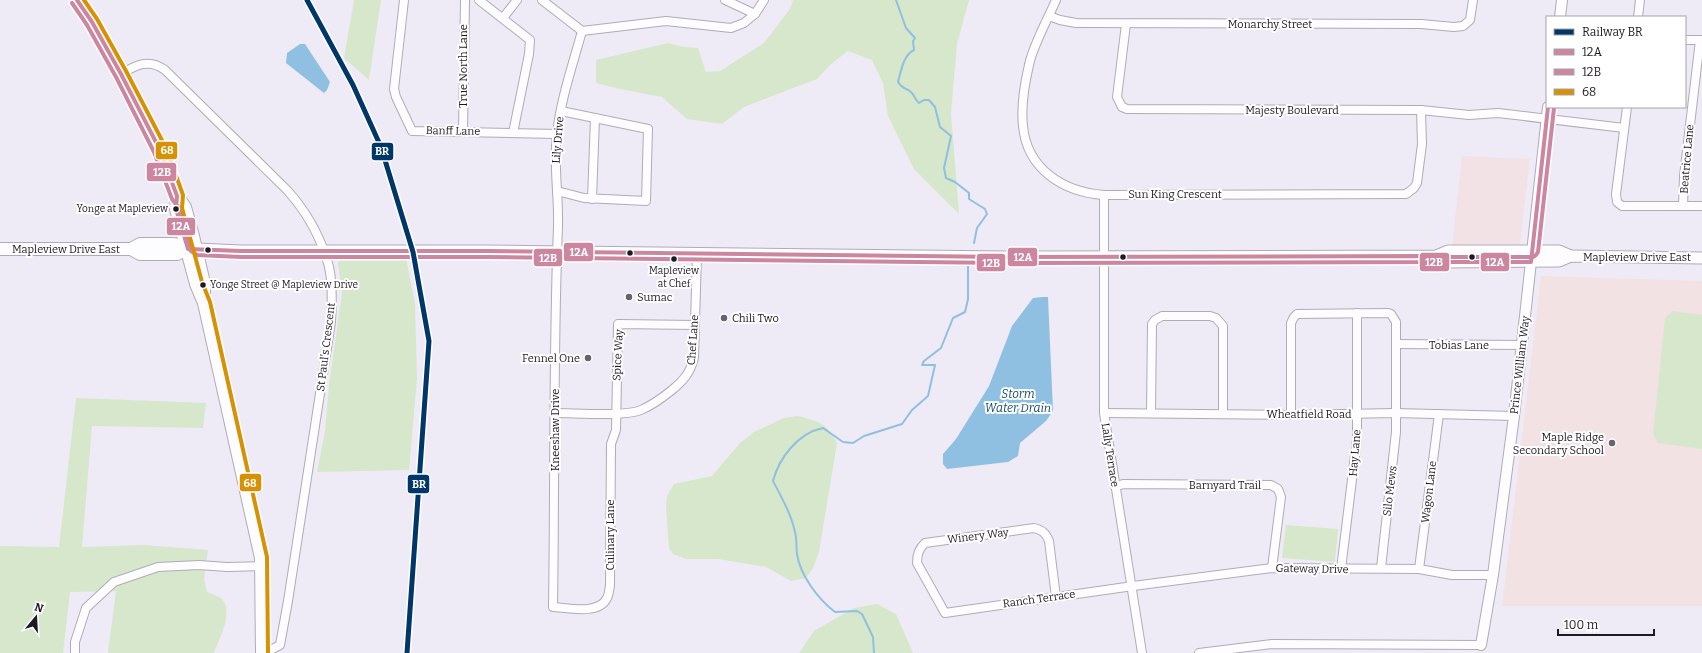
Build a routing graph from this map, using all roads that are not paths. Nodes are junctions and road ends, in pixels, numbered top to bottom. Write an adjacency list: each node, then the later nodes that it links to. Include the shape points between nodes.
1 (77, 0): 22 (main road)
2 (404, 0): 30 (street, Banff Lane, via 394,82 396,97 412,131)
3 (465, 0): 30 (street, True North Lane)
4 (478, 0): 17 (street)
5 (517, 0): 17 (street)
6 (542, 0): 19 (street)
7 (724, 0): 13 (street)
8 (764, 0): 13 (street)
9 (1056, 0): 14 (street, Sun King Crescent)
10 (1472, 0): 18 (street, Monarchy Street, via 1470,20 1463,26 1454,27 1421,24)
11 (1562, 0): 15 (street)
12 (1640, 0): 16 (street)
13 (755, 14): 19 (street, via 744,23 731,28 666,21)
14 (1050, 16): 18 (street, Monarchy Street, via 1076,24); 34 (street, Sun King Crescent, via 1029,65 1023,113 1028,146 1039,165 1054,180 1078,191)
15 (1560, 16)
16 (1638, 16)
17 (503, 18): 31 (street, via 528,37 530,44)
18 (1126, 24): 25 (street, Majesty Boulevard, via 1117,97 1122,107 1127,110)
19 (582, 31): 26 (street, Lily Drive)
20 (1686, 40): 21 (street)
21 (1701, 40): 36 (street, Beatrice Lane, via 1684,176)
22 (121, 74): 39 (main road, via 160,150 177,196 184,207); 40 (street, St Paul's Crescent, via 144,63 165,70 291,194 308,218)
23 (1548, 108): 28 (street, Prince William Way)
24 (1627, 108): 29 (street)
25 (1421, 110): 28 (street, Majesty Boulevard); 34 (street, Sun King Crescent, via 1422,144 1417,183 1406,194)
26 (561, 111): 27 (street); 32 (street, Lily Drive)
27 (595, 118): 35 (street); 35 (street, via 648,129 646,201)
28 (1547, 118): 29 (street, Majesty Boulevard); 44 (street, Prince William Way)
29 (1624, 128): 36 (street, via 1617,202 1622,206)
30 (463, 132): 31 (street, Banff Lane)
31 (513, 133): 32 (street, Banff Lane)
32 (557, 134): 33 (street, Lily Drive)
33 (557, 191): 35 (street); 41 (street, Lily Drive)
34 (1104, 195): 43 (street, Lally Terrace)
35 (592, 199)
36 (1683, 206): 37 (street)
37 (1702, 206)
38 (0, 249): 39 (main road, Mapleview Drive East, via 131,249 140,254 176,254)
39 (192, 249): 40 (main road, Mapleview Drive East); 61 (main road, via 204,283 204,302)
40 (323, 251): 41 (main road, Mapleview Drive East); 73 (street, St Paul's Crescent, via 328,261 331,322 280,645)
41 (556, 252): 42 (main road, Mapleview Drive East); 50 (street, Kneeshaw Drive)
42 (696, 254): 43 (main road, Mapleview Drive East); 47 (street, Chef Lane)
43 (1103, 256): 44 (main road, Mapleview Drive East, via 1436,256 1446,262); 51 (street, Lally Terrace)
44 (1531, 256): 45 (main road, Mapleview Drive East, via 1559,262 1571,256); 49 (street, Prince William Way)
45 (1702, 258)
46 (1358, 313): 48 (street, Silo Mews, via 1392,314 1396,322); 54 (street, Hay Lane); 58 (street, via 1297,314 1294,317)
47 (696, 325): 56 (street, Chef Lane, via 691,370 679,384 654,404 640,411); 56 (street, Spice Way, via 618,324)
48 (1396, 344): 49 (street, Tobias Lane); 55 (street, Silo Mews)
49 (1522, 345): 59 (street, Prince William Way)
50 (555, 413): 56 (street, Chef Lane); 69 (street, Kneeshaw Drive)
51 (1104, 413): 52 (street, Wheatfield Road); 60 (street, Lally Terrace)
52 (1151, 413): 53 (street, Wheatfield Road); 53 (street, via 1152,324 1162,316 1210,316 1216,318 1223,326)
53 (1223, 413): 58 (street, Wheatfield Road)
54 (1358, 413): 55 (street, Wheatfield Road); 58 (street, Wheatfield Road); 64 (street, Hay Lane)
55 (1395, 413): 57 (street, Wheatfield Road); 63 (street, Silo Mews, via 1395,449)
56 (615, 414): 69 (street, Culinary Lane, via 616,430 611,444 608,597 603,605 594,608)
57 (1439, 414): 59 (street, Wheatfield Road); 65 (street, Wagon Lane)
58 (1291, 415)
59 (1514, 416): 66 (street, Prince William Way)
60 (1115, 486): 62 (street, Barnyard Trail, via 1271,485 1278,489 1281,497); 67 (street, Lally Terrace)
61 (261, 566): 72 (street, via 158,567 114,582 86,608 75,642); 73 (main road)
62 (1272, 568): 64 (street, Gateway Drive); 67 (street, Gateway Drive)
63 (1381, 568): 64 (street, Gateway Drive); 65 (street, Gateway Drive)
64 (1341, 569)
65 (1419, 569): 66 (street, Gateway Drive, via 1452,575)
66 (1492, 575): 71 (street, Prince William Way)
67 (1133, 586): 68 (street, Ranch Terrace); 74 (street, Lally Terrace)
68 (1056, 597): 70 (street, Ranch Terrace); 70 (street, Winery Way, via 1049,541 1041,530 1034,528 925,543 917,554 918,562)
69 (553, 607)
70 (945, 613)
71 (1481, 645): 75 (street, via 1272,644)
72 (75, 653)
73 (264, 653)
74 (1142, 653)
75 (1199, 653)

